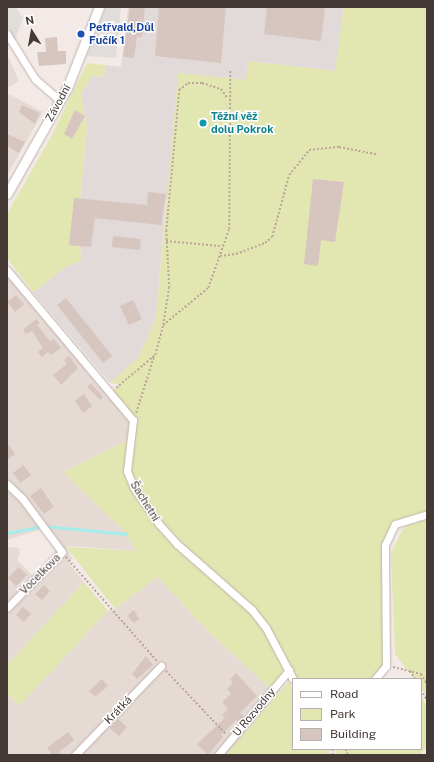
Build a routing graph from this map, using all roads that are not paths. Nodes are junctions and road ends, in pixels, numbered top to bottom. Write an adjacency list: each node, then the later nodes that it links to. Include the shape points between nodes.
1 (99, 7): 4 (street, Závodní, via 78,63)
2 (7, 34): 3 (street)
3 (10, 43): 4 (street, via 35,79)
4 (59, 100): 5 (street, Závodní)
5 (7, 194)
6 (7, 270): 11 (street, Šachetní, via 133,420 127,471 134,488 177,544 252,610)
7 (7, 484): 9 (street, Vocelkova, via 43,525 62,552)
8 (427, 514): 13 (street, via 395,524 385,545 386,666)
9 (7, 608)
10 (160, 666): 14 (street, Krátká)
11 (289, 670): 12 (street, Šachetní); 15 (street, U Rozvodny)
12 (293, 678)
13 (376, 678)
14 (76, 755)
15 (218, 755)

